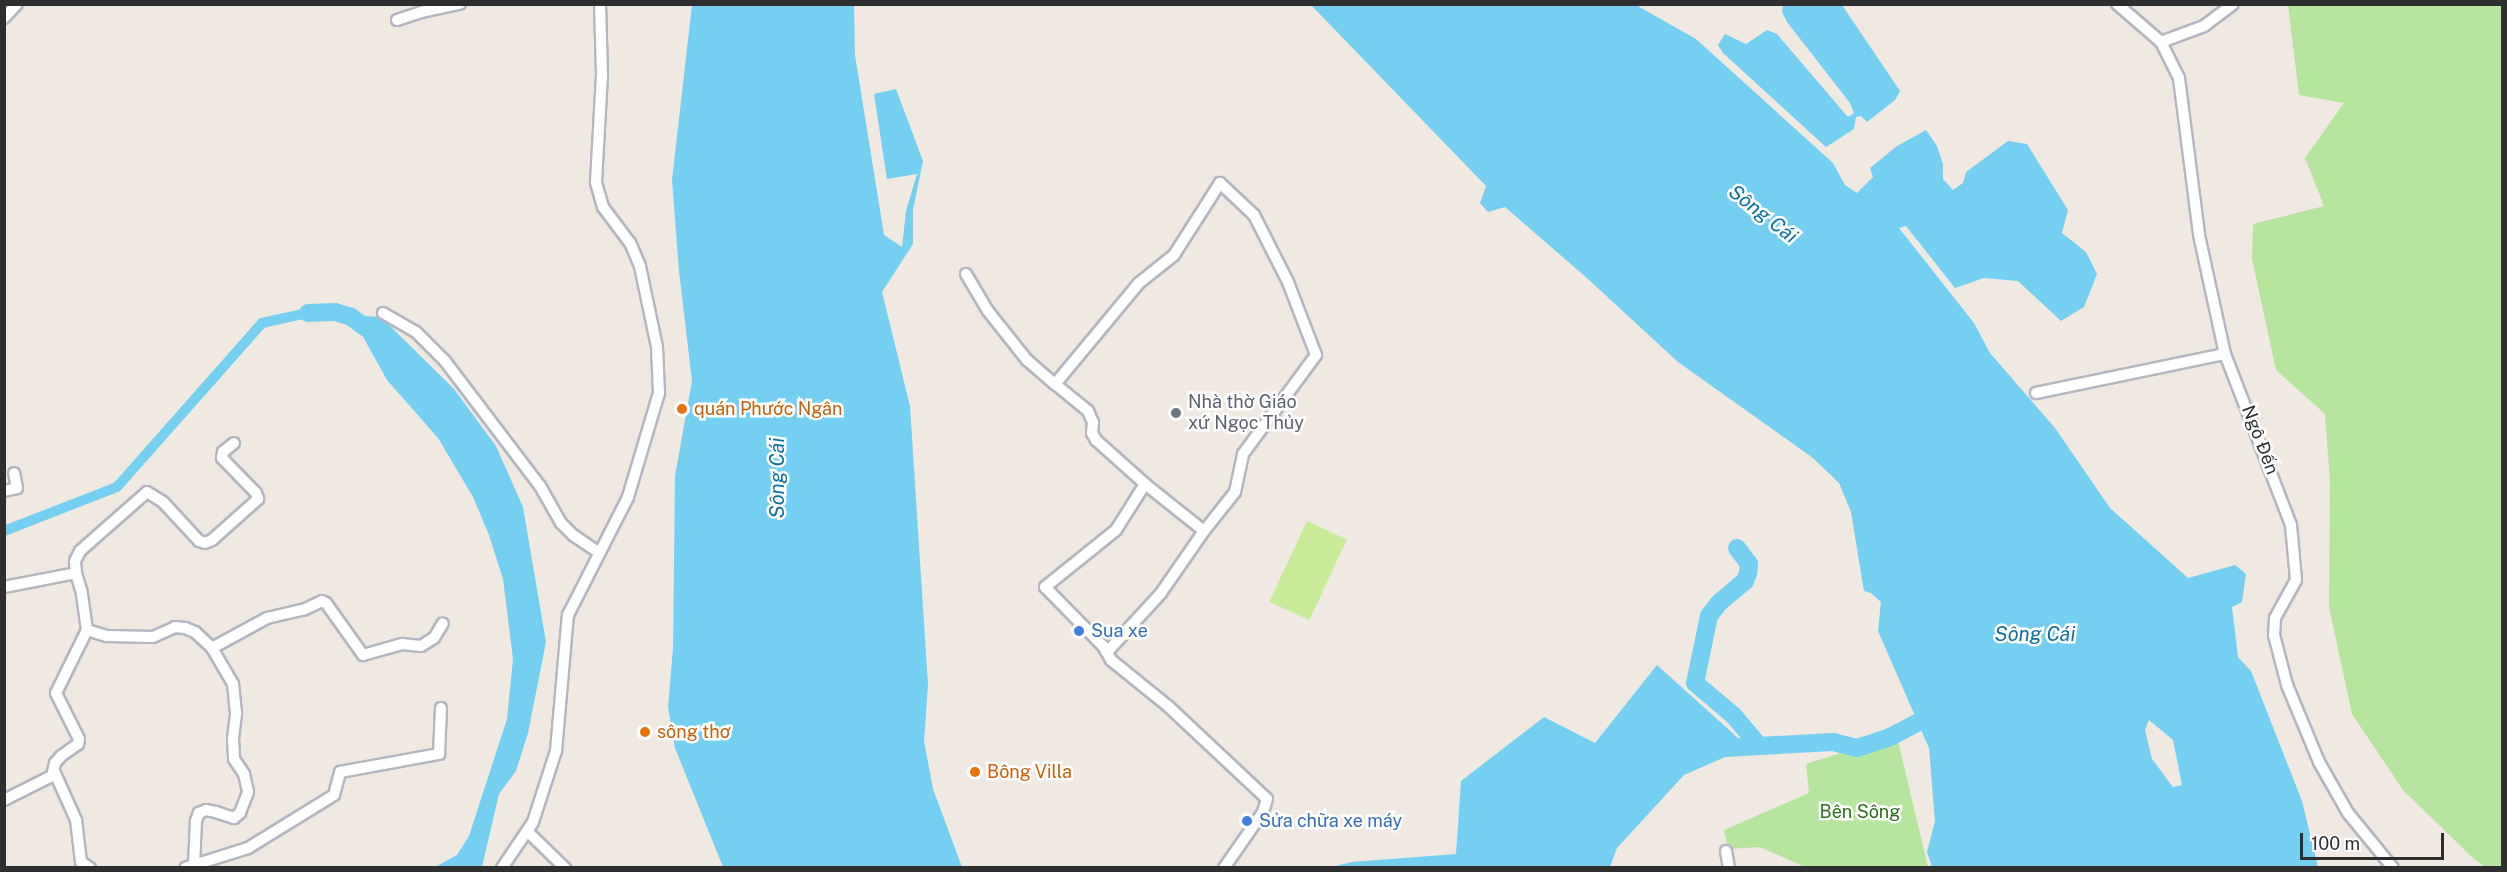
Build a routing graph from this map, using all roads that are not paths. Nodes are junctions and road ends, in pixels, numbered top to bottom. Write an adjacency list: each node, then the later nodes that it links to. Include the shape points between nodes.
1 (17, 4): 6 (street)
2 (460, 4): 7 (street)
3 (600, 4): 19 (street, via 603,75 596,182 603,207 630,243 640,266 657,347 659,383 635,480)
4 (2117, 4): 8 (street, Ngô Đến)
5 (2233, 4): 8 (street, via 2204,26)
6 (4, 18)
7 (397, 20)
8 (2161, 42): 11 (street, Ngô Đến, via 2179,78 2199,235)
9 (966, 274): 12 (street, via 988,311 1027,360)
10 (383, 313): 19 (street, via 416,333 445,362 534,477 561,523)
11 (2225, 354): 13 (street); 37 (street, Ngô Đến, via 2291,525 2296,580 2275,618 2274,635 2287,685 2319,762 2348,813)
12 (1055, 384): 16 (street, via 1088,411 1096,440); 18 (street, via 1139,283 1174,255 1220,183 1234,194 1254,215 1288,282 1316,356 1243,454 1235,492)
13 (2036, 393)
14 (234, 442): 20 (street, via 222,458 256,493 255,505 205,543 163,502 147,492 80,551 75,561)
15 (14, 473): 17 (street, via 17,488)
16 (1145, 484): 18 (street); 25 (street, via 1116,530 1045,587)
17 (4, 491)
18 (1204, 531): 25 (street, via 1161,593)
19 (598, 552): 29 (street, via 568,615 558,740)
20 (76, 573): 21 (street); 23 (street)
21 (4, 587)
22 (443, 623): 24 (street, via 434,638 421,646 402,644 363,655 322,601 267,618)
23 (87, 630): 24 (street, via 107,636 153,637 175,627 185,628); 27 (street, via 56,693 78,744 61,756)
24 (212, 648): 31 (street, via 233,684 234,759 244,774 248,792 234,818 206,810 199,813)
25 (1107, 652): 35 (street, via 1111,660 1169,707 1267,799 1263,812)
26 (441, 708): 31 (street, via 439,754 340,772 334,795 248,848)
27 (54, 771): 28 (street, via 43,782); 32 (street, via 76,820 81,862)
28 (4, 800)
29 (528, 832): 33 (street); 34 (street)
30 (1726, 851): 36 (street)
31 (189, 866)
32 (90, 867)
33 (502, 867)
34 (565, 867)
35 (1224, 867)
36 (1729, 867)
37 (2393, 867)

